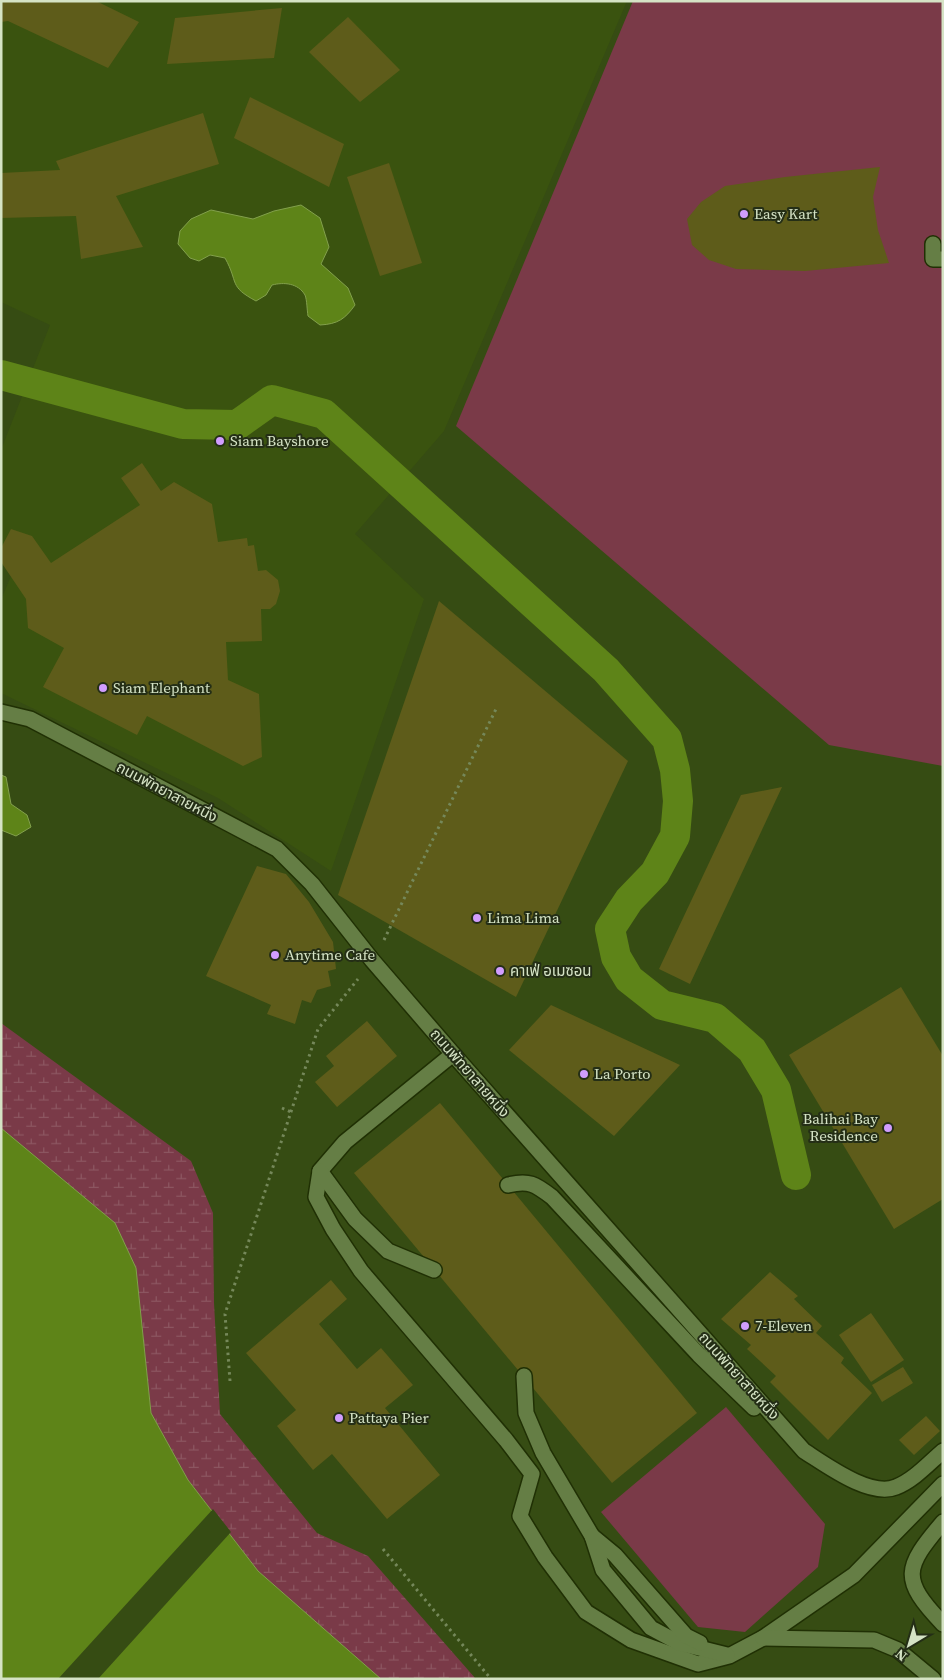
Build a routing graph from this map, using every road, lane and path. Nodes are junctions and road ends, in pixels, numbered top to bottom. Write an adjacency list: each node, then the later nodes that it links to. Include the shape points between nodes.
1 (933, 244): 2 (street, via 933,259)
2 (943, 259)
3 (497, 707): 5 (path, via 393,924)
4 (1, 712): 5 (street, ถนนพัทยาสายหนึ่ง, via 30,719 277,849 312,884)
5 (372, 960): 6 (street, ถนนพัทยาสายหนึ่ง); 8 (path, via 318,1029)
6 (453, 1054): 9 (street, via 345,1142); 14 (street, ถนนพัทยาสายหนึ่ง)
7 (282, 1108): 8 (path)
8 (291, 1112): 13 (path, via 225,1314)
9 (320, 1172): 11 (street, via 355,1219 388,1251); 21 (street, via 316,1197 361,1271 532,1474 520,1516 544,1557 586,1612 631,1640 698,1664)
10 (508, 1185): 14 (street, via 524,1181 538,1186 552,1197 713,1369 756,1409)
11 (434, 1270)
12 (524, 1376): 21 (street, via 526,1413 543,1453 592,1536 603,1570 651,1628 679,1642)
13 (230, 1381)
14 (788, 1432): 15 (street, ถนนพัทยาสายหนึ่ง, via 804,1450 867,1487 895,1488 920,1472)
15 (943, 1451)
16 (943, 1484): 20 (street, via 854,1575)
17 (943, 1522): 19 (street, via 923,1546 915,1561 911,1580 921,1602)
18 (383, 1549): 22 (path)
19 (943, 1624)
20 (763, 1638): 21 (street); 23 (street, via 874,1640 898,1650)
21 (729, 1656)
22 (491, 1679)
23 (933, 1679)

